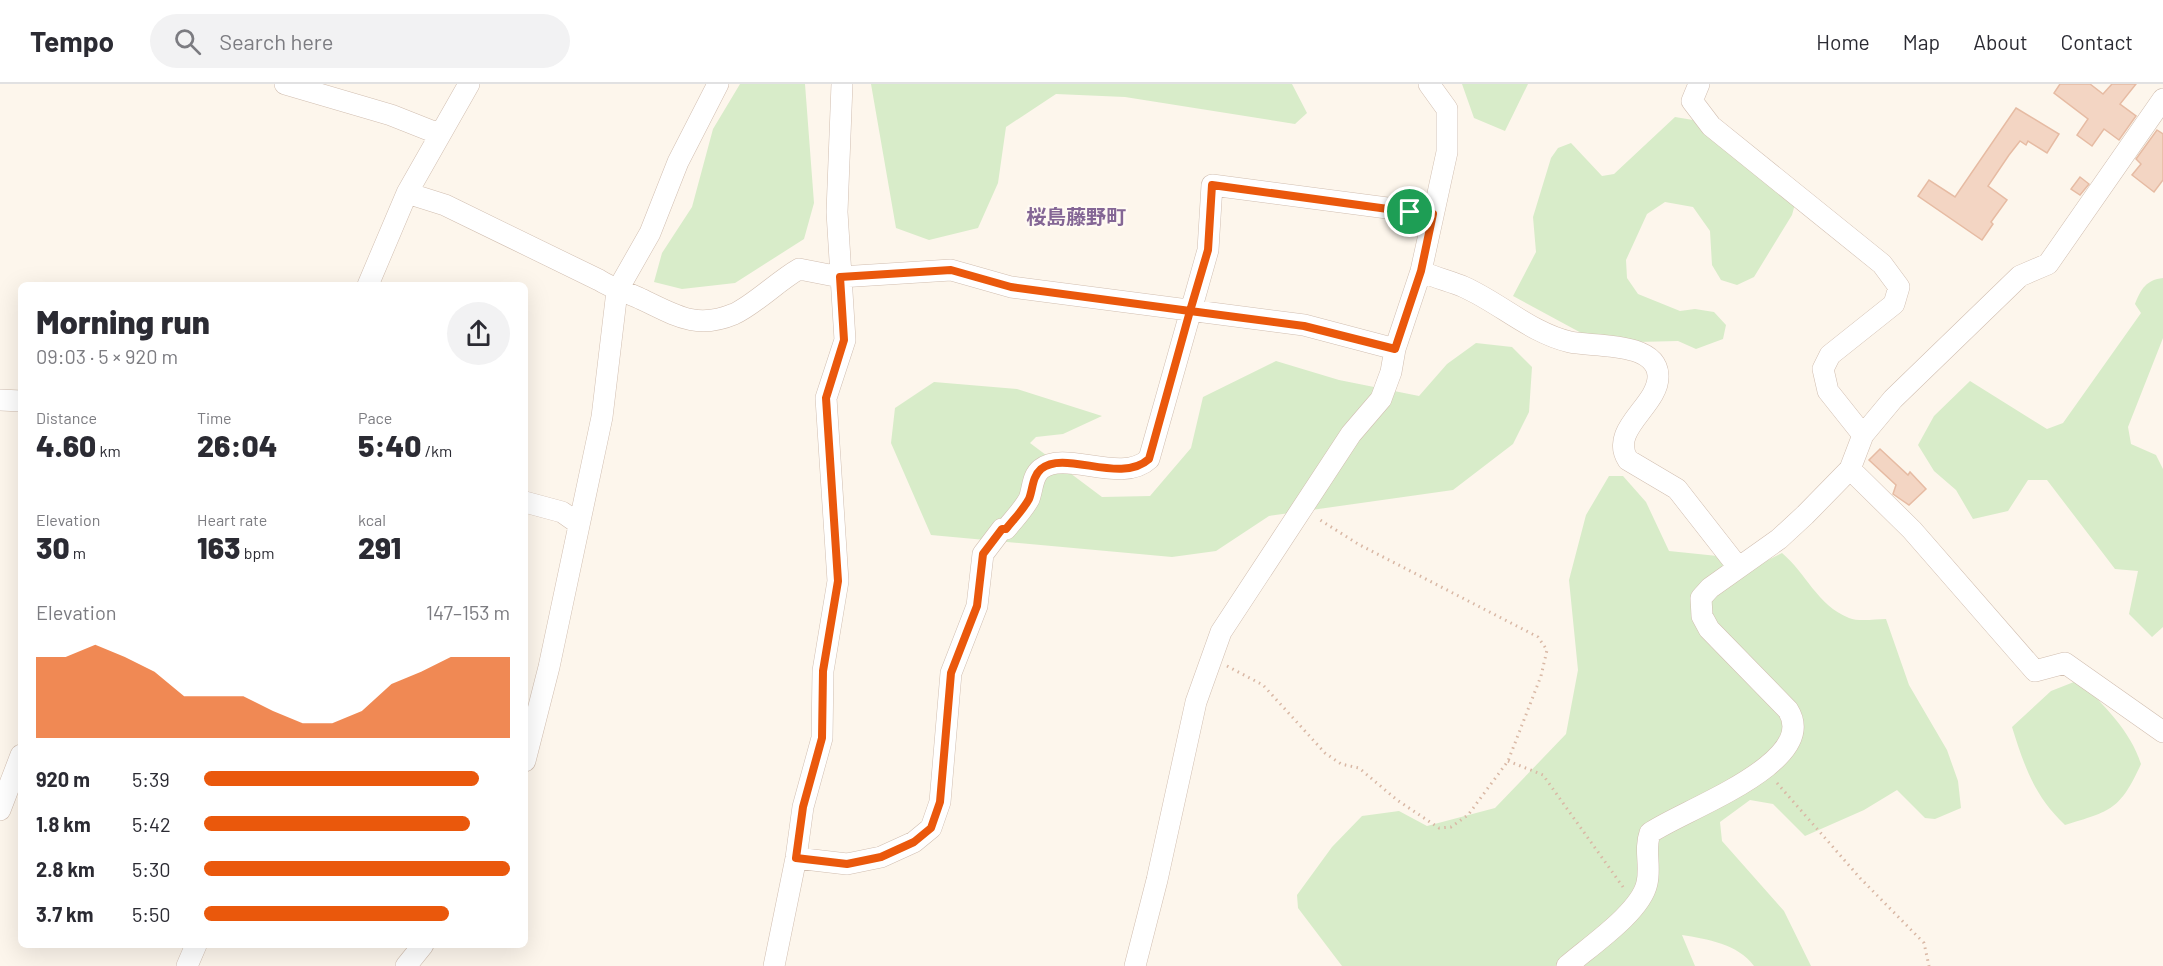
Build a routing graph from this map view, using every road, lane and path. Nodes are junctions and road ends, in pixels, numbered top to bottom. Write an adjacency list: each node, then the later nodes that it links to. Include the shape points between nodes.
1 (285, 84): 8 (street, via 391,115)
2 (469, 84): 8 (street)
3 (718, 84): 14 (street, via 678,162 650,233)
4 (842, 84): 12 (street, via 837,212)
5 (1429, 84): 10 (street, via 1446,109 1447,152)
6 (1699, 84): 19 (street, via 1692,101 1710,126 1882,264 1899,286 1894,304 1830,355 1822,369 1828,391)
7 (2163, 99): 19 (street, via 2048,264 2020,276 1893,399)
8 (439, 134): 9 (street)
9 (407, 194): 13 (street); 14 (street, via 445,205)
10 (1433, 214): 11 (street); 15 (street, via 1212,185 1208,250)
11 (1421, 271): 16 (street); 24 (street, via 1464,287 1550,335 1570,342 1615,346 1637,352 1653,362 1658,380 1624,436 1624,454 1677,489)
12 (840, 277): 14 (street, via 799,269 736,313 709,322 680,318); 15 (street, via 951,270 1011,287); 32 (street, via 844,340 826,398 838,581 823,671 822,738 803,807)
13 (369, 282)
14 (617, 291): 23 (street, via 602,417)
15 (1190, 311): 16 (street, via 1304,326); 32 (street, via 1149,459 1134,469 1056,464 1043,467 1034,478 1026,504 983,554 977,606 951,673 940,802 931,828 914,842 881,857 847,864)
16 (1395, 349): 22 (street, via 1381,399 1351,434)
17 (0, 400): 18 (street)
18 (18, 401)
19 (1863, 435): 20 (street)
20 (1850, 469): 24 (street, via 1779,539); 26 (street, via 1912,530 2035,671 2065,663)
21 (528, 503): 23 (street, via 562,512)
22 (1303, 509): 25 (street, via 1221,632); 28 (path, via 1358,544 1538,637 1547,650 1541,676)
23 (579, 524): 27 (street)
24 (1738, 567): 30 (street, via 1710,588 1701,598 1700,607 1709,629 1795,721 1787,747)
25 (1212, 659): 28 (path, via 1263,685 1325,753 1341,764 1359,768 1439,828 1450,827 1468,816); 39 (street, via 1196,702)
26 (2163, 732)
27 (528, 748)
28 (1508, 761): 33 (path, via 1543,775)
29 (18, 763): 31 (street)
30 (1765, 768): 33 (street, via 1650,833 1645,845 1647,885); 41 (path, via 1860,878 1924,944)
31 (0, 810)
32 (796, 858): 38 (street)
33 (1636, 905): 40 (street)
34 (195, 948): 36 (street)
35 (421, 948): 37 (street)
36 (186, 966)
37 (406, 966)
38 (774, 966)
39 (1135, 966)
40 (1567, 966)
41 (1929, 966)

